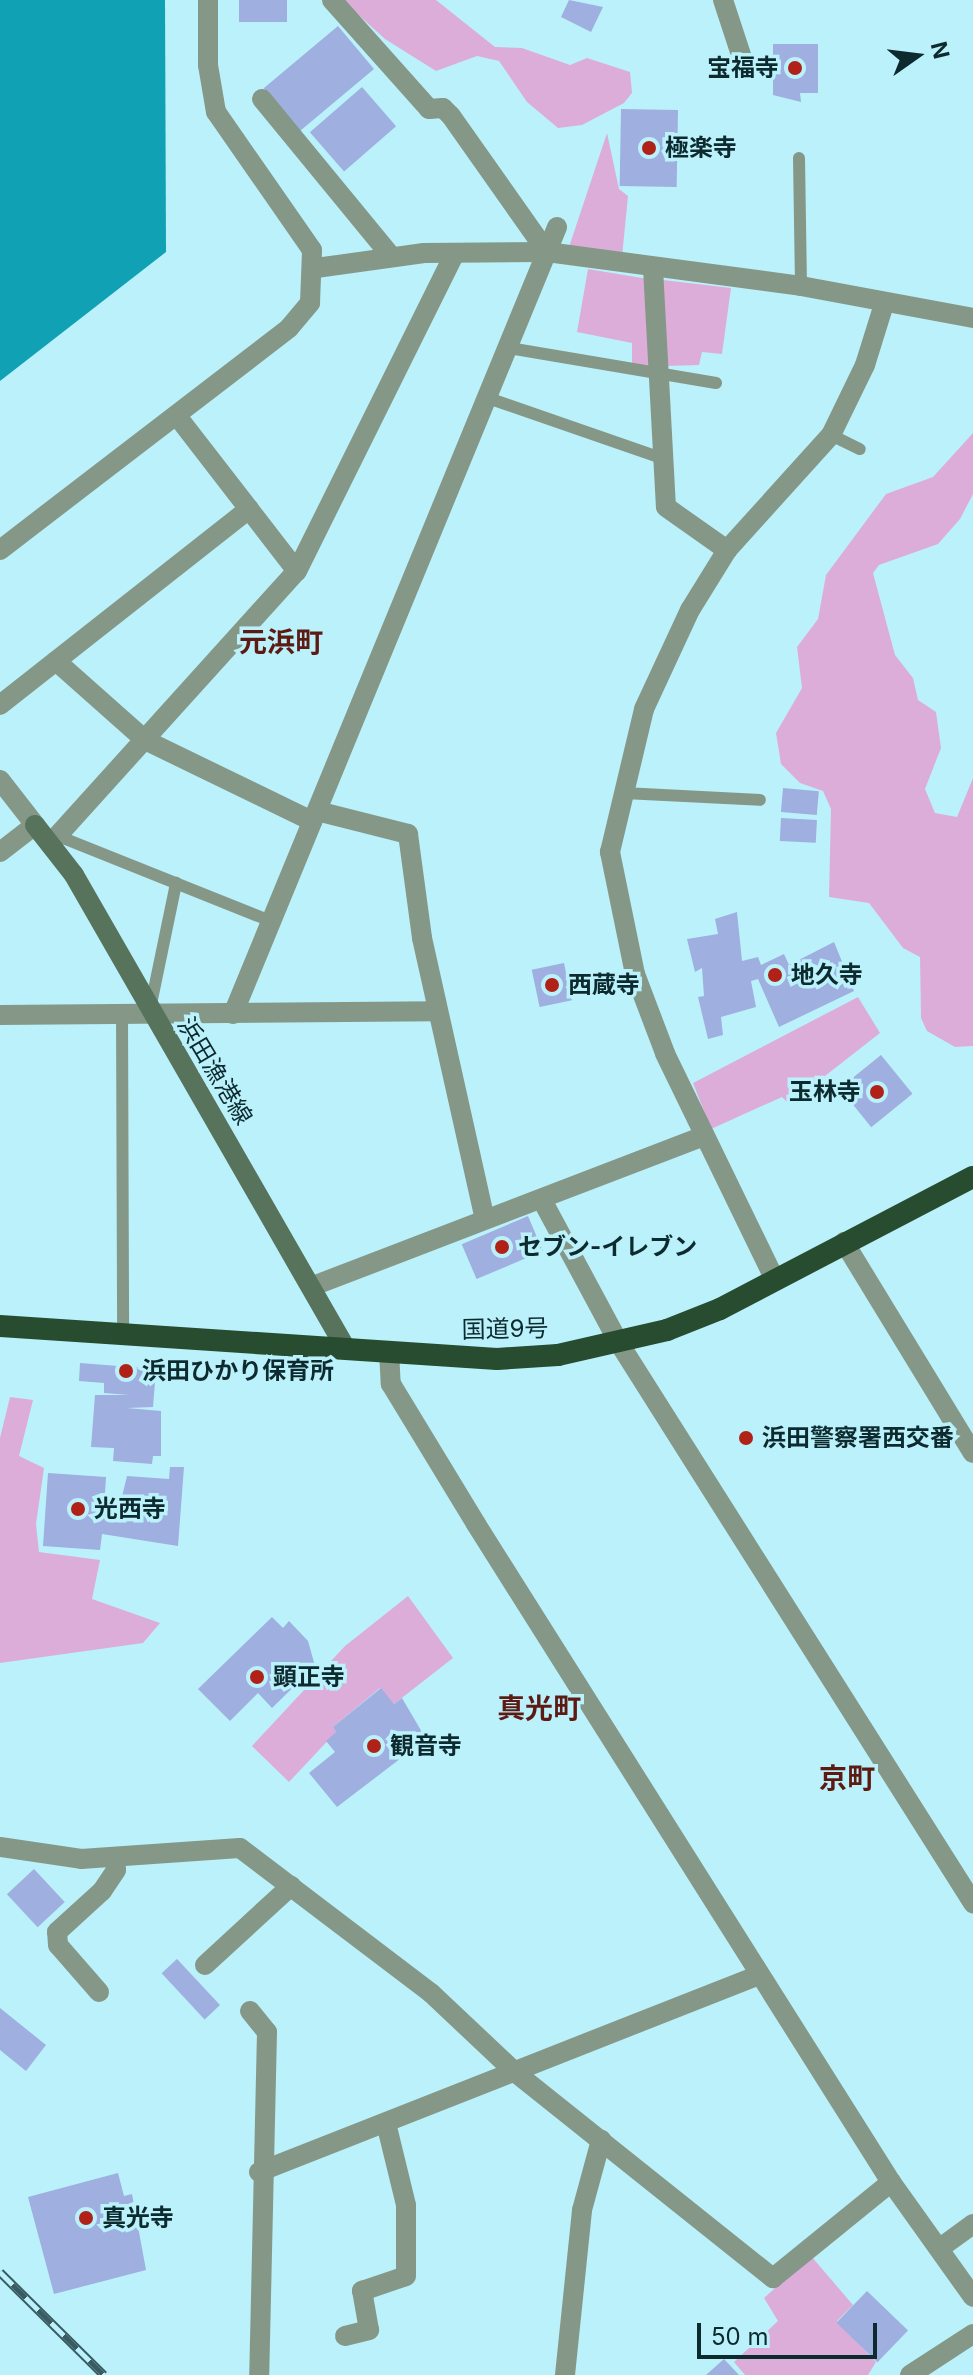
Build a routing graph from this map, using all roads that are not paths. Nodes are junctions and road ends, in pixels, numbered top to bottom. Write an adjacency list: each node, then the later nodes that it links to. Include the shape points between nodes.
1 (208, 0): 11 (street, via 216,112 299,225)
2 (332, 0): 8 (street, via 429,109 443,108 451,116)
3 (723, 0): 4 (street)
4 (743, 61)
5 (262, 99): 10 (street)
6 (799, 158): 13 (lane)
7 (557, 227): 8 (street)
8 (547, 252): 9 (street); 12 (street); 16 (street)
9 (455, 253): 10 (street); 27 (street)
10 (391, 256): 11 (street)
11 (316, 268): 20 (street, via 313,293 298,320)
12 (653, 268): 13 (street); 17 (street)
13 (801, 286): 14 (street)
14 (884, 304): 15 (street); 21 (street, via 865,365)
15 (973, 318)
16 (509, 348): 17 (lane); 19 (street)
17 (659, 376): 18 (lane); 23 (street)
18 (716, 383)
19 (488, 398): 23 (lane); 34 (street)
20 (177, 416): 24 (street); 25 (street)
21 (831, 435): 22 (lane); 26 (street)
22 (860, 449)
23 (661, 458): 26 (street, via 666,507)
24 (249, 509): 27 (street); 28 (street)
25 (0, 550)
26 (727, 550): 32 (street, via 654,683)
27 (297, 571): 30 (street)
28 (56, 661): 29 (street); 30 (street)
29 (0, 705)
30 (145, 740): 34 (street); 36 (street)
31 (0, 780): 35 (street)
32 (624, 793): 33 (lane); 45 (street, via 610,852 620,913 639,984)
33 (760, 800)
34 (314, 816): 39 (street); 41 (street, via 408,834)
35 (35, 825): 36 (main road, 浜田漁港線); 37 (street)
36 (54, 840): 38 (lane); 40 (main road, 浜田漁港線)
37 (0, 852)
38 (176, 883): 39 (lane); 40 (lane)
39 (271, 921): 43 (street)
40 (150, 1011): 42 (street); 43 (street); 51 (main road, 浜田漁港線)
41 (437, 1011): 43 (street); 48 (street)
42 (122, 1012): 44 (street); 53 (lane)
43 (233, 1014)
44 (0, 1015)
45 (702, 1137): 47 (street); 50 (street)
46 (973, 1177): 49 (highway, 国道9号)
47 (542, 1200): 48 (street); 54 (street)
48 (485, 1219): 51 (street)
49 (844, 1242): 50 (highway, 国道9号); 57 (street)
50 (775, 1280): 54 (highway, 国道9号, via 707,1314)
51 (313, 1286): 55 (main road, 浜田漁港線)
52 (0, 1326): 53 (highway, 国道9号)
53 (123, 1333): 55 (highway, 国道9号)
54 (619, 1343): 56 (highway, 国道9号, via 497,1359); 61 (street)
55 (345, 1347): 56 (highway, 国道9号)
56 (389, 1351): 63 (street, via 391,1384)
57 (973, 1453)
58 (0, 1847): 59 (street, via 46,1856)
59 (115, 1857): 60 (street, via 240,1848); 64 (street, via 116,1870 102,1891 57,1932 58,1945)
60 (291, 1886): 62 (street); 66 (street, via 431,1993)
61 (973, 1903)
62 (205, 1965)
63 (759, 1975): 66 (street); 70 (street)
64 (99, 1992)
65 (250, 2011): 69 (street, via 267,2032)
66 (516, 2073): 67 (street); 68 (street)
67 (386, 2123): 69 (street); 75 (street, via 406,2205 406,2276 362,2291 369,2330)
68 (601, 2140): 70 (street, via 773,2278); 77 (street, via 582,2210)
69 (259, 2172): 76 (street)
70 (891, 2182): 72 (street)
71 (973, 2224): 72 (street)
72 (940, 2248): 73 (street)
73 (973, 2297)
74 (973, 2334): 78 (street)
75 (345, 2336)
76 (259, 2375)
77 (565, 2375)
78 (910, 2375)

